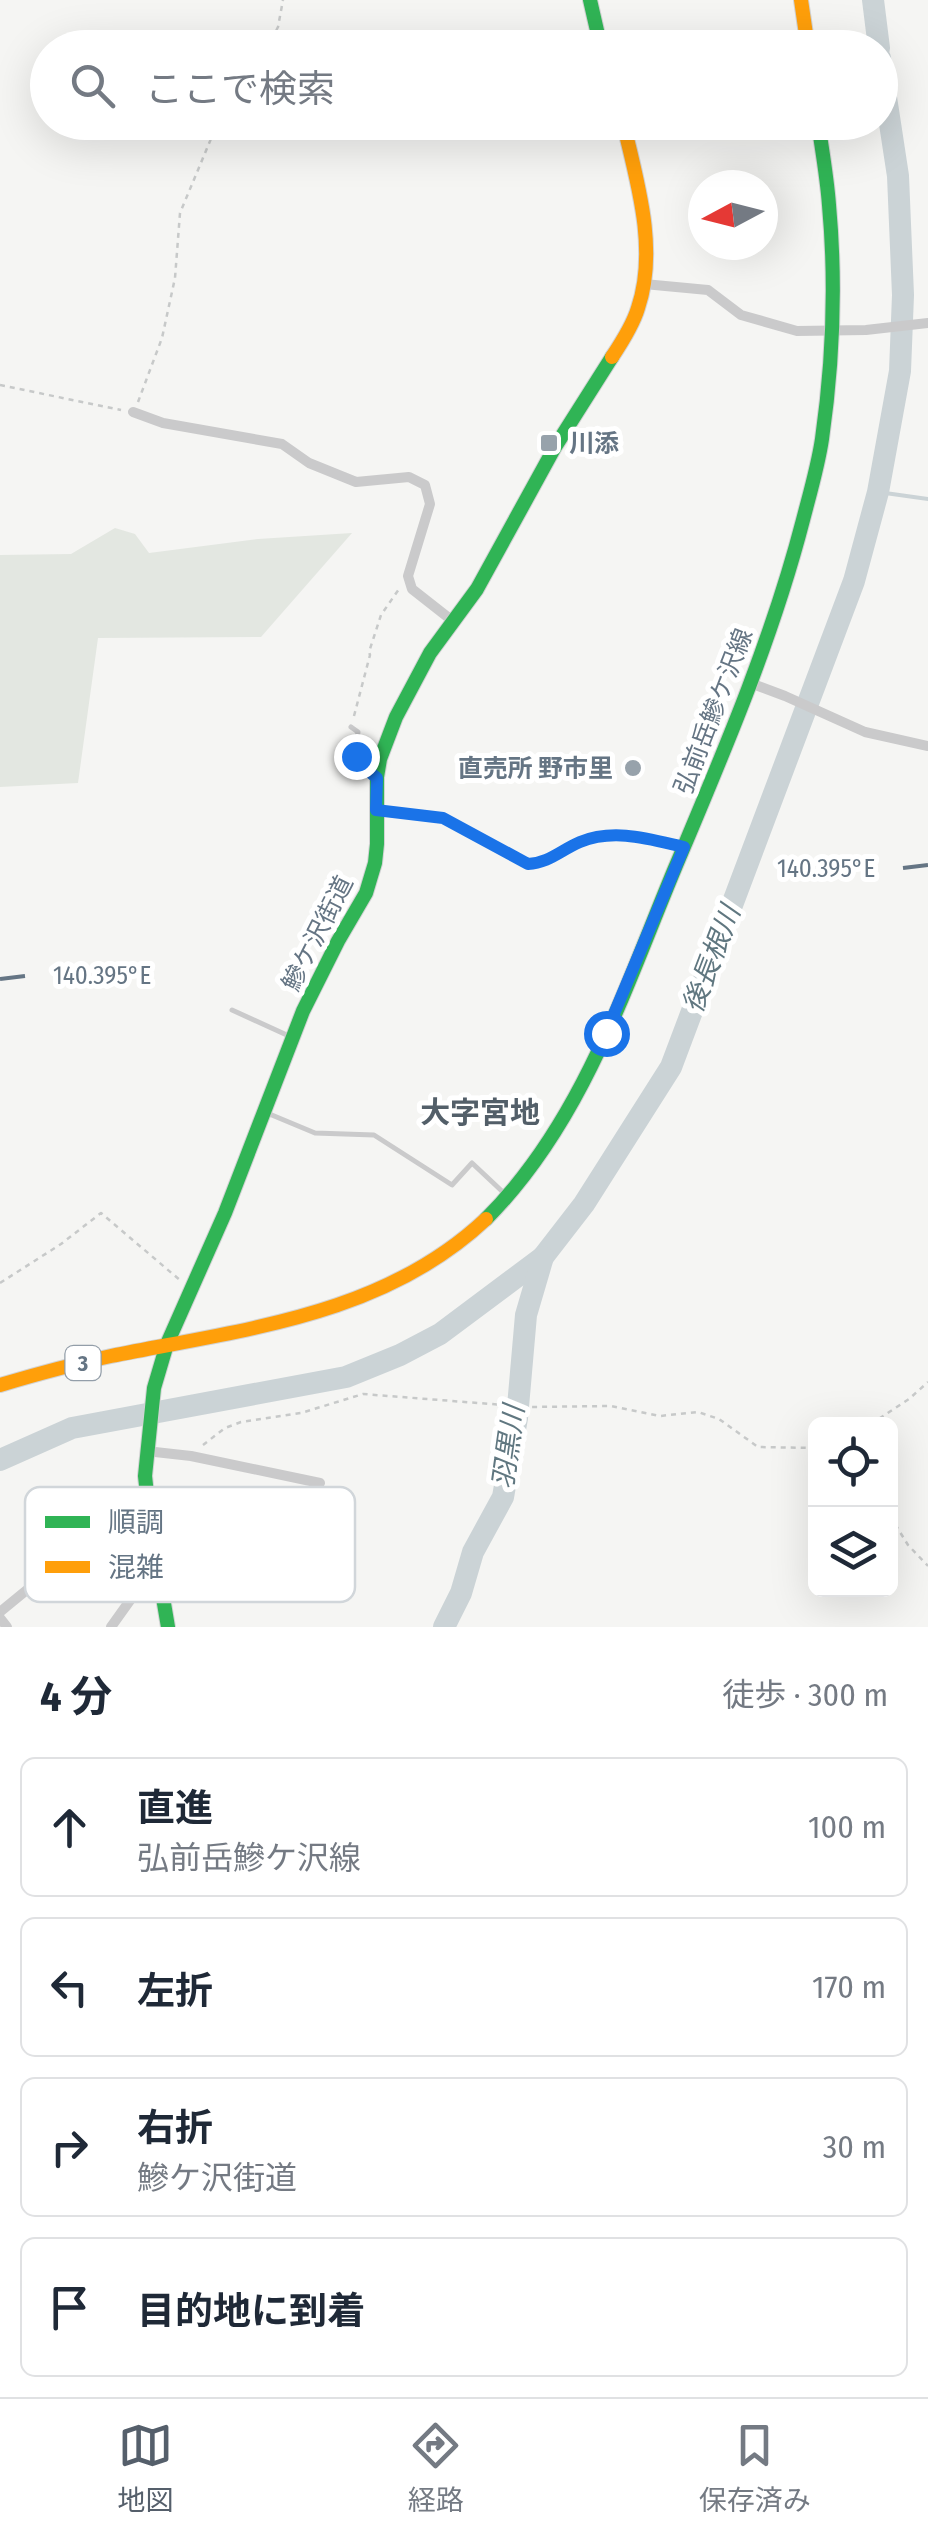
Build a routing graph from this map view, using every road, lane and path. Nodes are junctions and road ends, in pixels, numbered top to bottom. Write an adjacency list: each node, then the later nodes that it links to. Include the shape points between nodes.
1 (283, 0): 4 (path)
2 (590, 0): 5 (main road)
3 (802, 0): 6 (main road)
4 (277, 30)
5 (597, 30)
6 (806, 30)
7 (210, 140): 14 (path, via 180,213 162,338)
8 (628, 140): 10 (main road, 鰺ケ沢街道, via 647,255)
9 (820, 140): 12 (main road, 弘前岳鰺ケ沢線 / 3, via 830,216)
10 (644, 284): 12 (street, via 708,290 761,322); 16 (main road, 鰺ケ沢街道, via 620,345)
11 (928, 324): 12 (street)
12 (832, 331): 17 (main road, 弘前岳鰺ケ沢線 / 3, via 822,439 793,562)
13 (0, 385): 14 (path)
14 (133, 412): 15 (street, via 282,444 356,482 408,477 425,484 430,504)
15 (408, 576): 16 (street, via 412,589); 18 (path, via 381,615)
16 (454, 622): 20 (main road, 鰺ケ沢街道, via 396,717)
17 (750, 683): 19 (street, via 866,732); 22 (main road, 弘前岳鰺ケ沢線 / 3)
18 (351, 727): 20 (lane, via 358,732 360,764)
19 (928, 746)
20 (377, 778): 21 (main road, 鰺ケ沢街道)
21 (376, 810): 22 (path, via 443,818 528,864 607,836); 24 (main road, 鰺ケ沢街道, via 375,862 366,894)
22 (684, 847): 26 (main road, 弘前岳鰺ケ沢線 / 3, via 591,1067 542,1153)
23 (232, 1010): 24 (lane)
24 (292, 1037): 25 (main road, 鰺ケ沢街道)
25 (264, 1112): 26 (lane, via 315,1133 374,1135 452,1185 472,1163); 28 (main road, 鰺ケ沢街道)
26 (508, 1196): 29 (main road, 弘前岳鰺ケ沢線 / 3, via 447,1252 339,1307)
27 (0, 1283): 28 (path, via 101,1213)
28 (190, 1289): 29 (main road, 鰺ケ沢街道)
29 (166, 1344): 31 (main road, 3); 33 (main road, 鰺ケ沢街道)
30 (928, 1382): 32 (path)
31 (0, 1385)
32 (882, 1417)
33 (146, 1444): 35 (street); 37 (main road, 鰺ケ沢街道)
34 (808, 1448): 35 (path, via 758,1446 698,1412 660,1416 610,1406 529,1408 363,1394 241,1422)
35 (192, 1456): 36 (street)
36 (320, 1483)
37 (147, 1487)
38 (898, 1529): 39 (path)
39 (928, 1566)
40 (25, 1594): 43 (street)
41 (129, 1602): 45 (street)
42 (164, 1602): 46 (main road, 鰺ケ沢街道)
43 (0, 1615): 44 (street)
44 (7, 1627)
45 (111, 1627)
46 (168, 1627)

